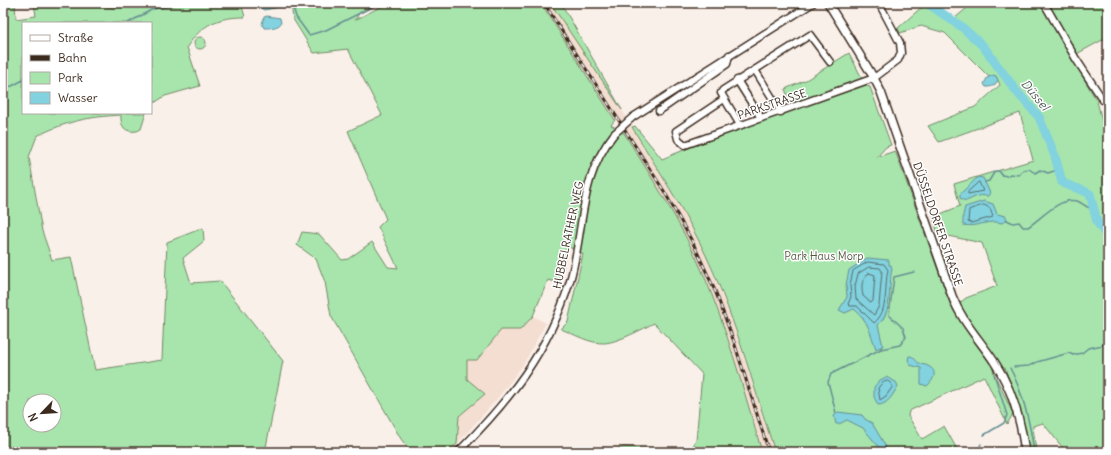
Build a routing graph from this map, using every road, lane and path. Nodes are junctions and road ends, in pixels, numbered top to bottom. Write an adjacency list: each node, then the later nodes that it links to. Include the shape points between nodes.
1 (813, 3): 5 (street, HUBBELRATHER WEG)
2 (828, 3): 8 (main road, DÜSSELDORFER STRASSE)
3 (879, 3): 8 (street, PARKSTRASSE, via 902,49 896,62)
4 (1044, 3): 11 (street)
5 (729, 55): 12 (street, HUBBELRATHER WEG, via 727,64); 16 (street, HUBBELRATHER WEG, bridge, via 633,117 614,134 599,156 590,178 574,266 553,328 522,381)
6 (830, 62): 7 (street, via 810,35)
7 (755, 70): 9 (street); 13 (street)
8 (874, 78): 13 (street, PARKSTRASSE); 17 (main road, DÜSSELDORFER STRASSE, via 952,296 964,321 1006,383 1018,413)
9 (737, 80): 10 (street, via 720,92); 14 (street)
10 (724, 99): 15 (street); 15 (street, PARKSTRASSE, via 676,131 678,139 685,145)
11 (1103, 100)
12 (659, 110)
13 (781, 112): 14 (street, PARKSTRASSE)
14 (761, 118): 15 (street, PARKSTRASSE)
15 (740, 125)
16 (458, 452)
17 (1025, 452)

